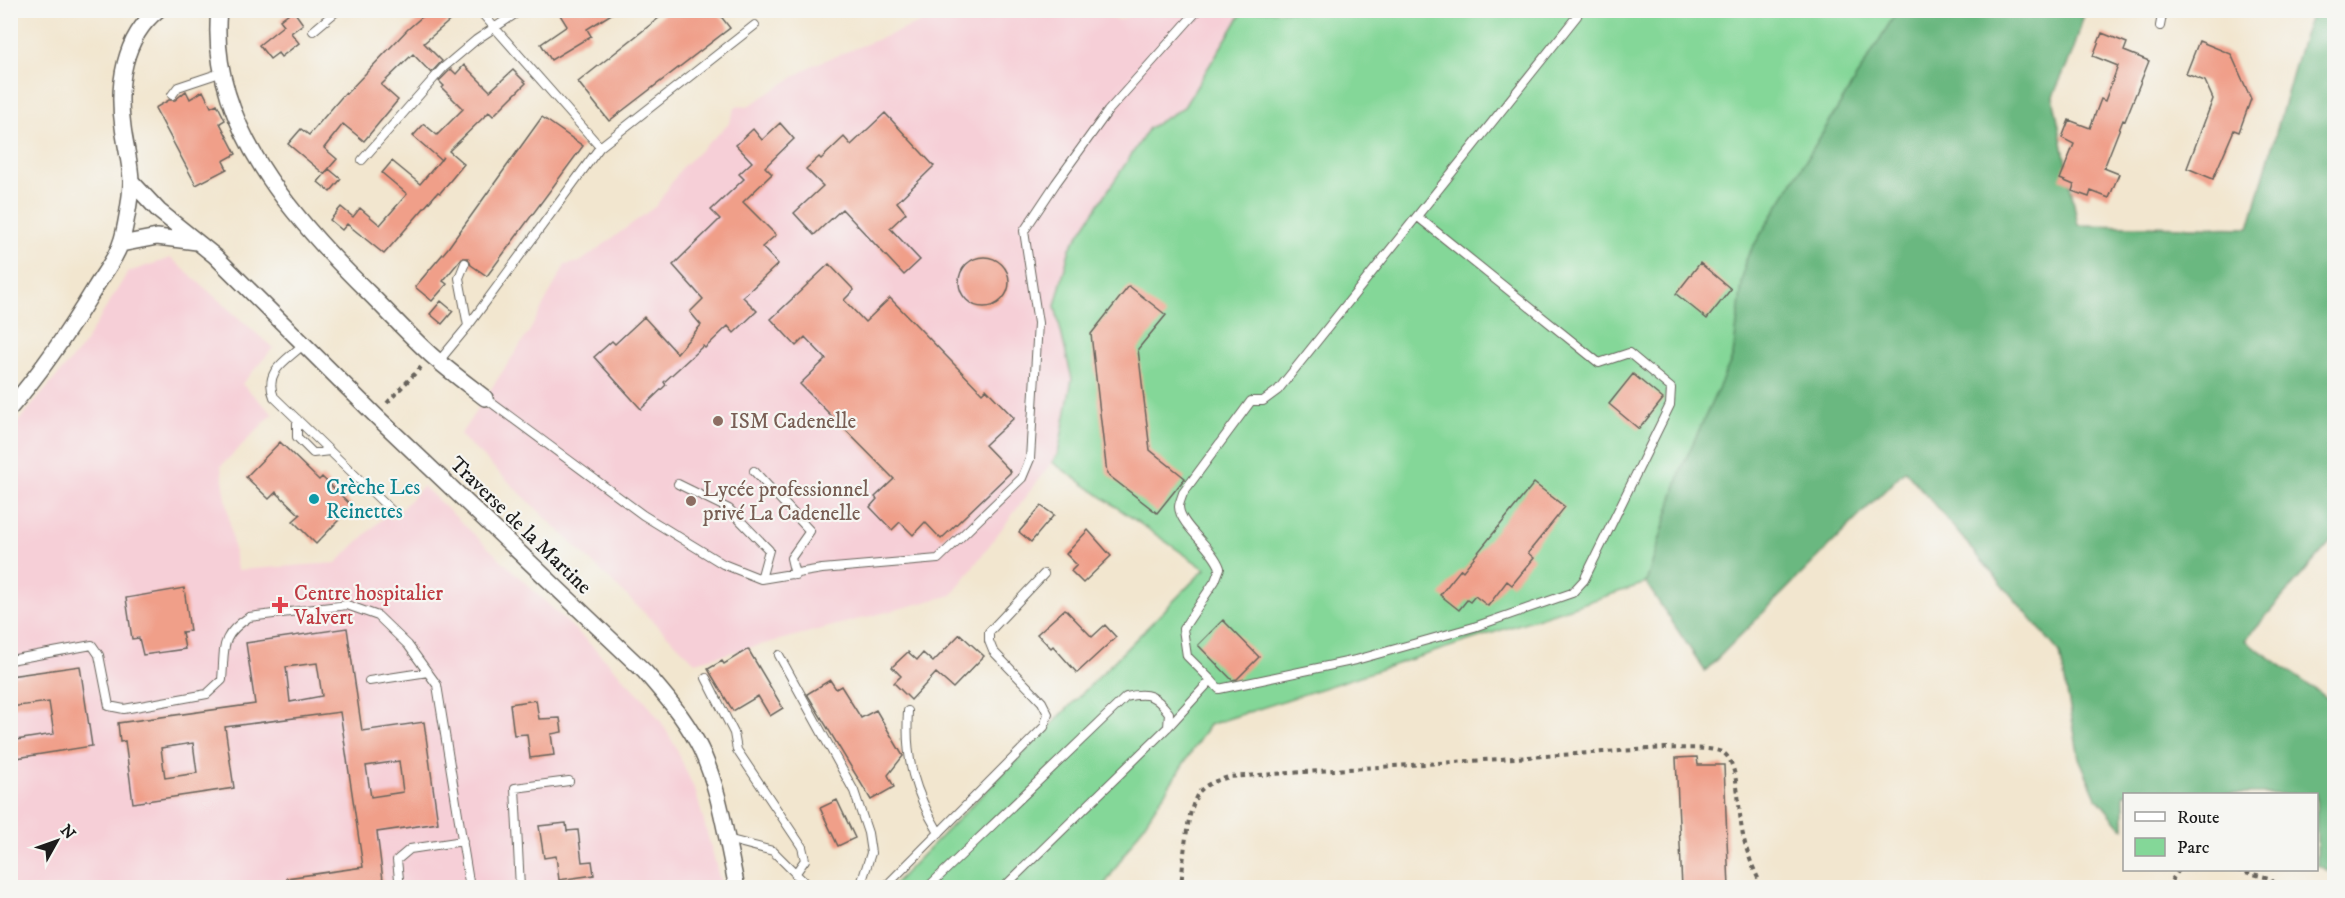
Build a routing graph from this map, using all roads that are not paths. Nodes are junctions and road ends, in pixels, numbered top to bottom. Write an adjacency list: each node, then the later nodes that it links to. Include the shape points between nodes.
1 (158, 10): 17 (street, via 132,42 123,69 122,125)
2 (338, 10): 12 (lane)
3 (479, 10): 11 (lane)
4 (520, 10): 11 (lane)
5 (1198, 10): 33 (lane, via 1108,111 1024,231 1038,323 1031,451 1022,478 938,559)
6 (1580, 10): 18 (lane)
7 (2163, 10): 10 (lane)
8 (216, 14): 13 (street, via 217,50)
9 (755, 25): 15 (lane)
10 (2160, 26)
11 (495, 27): 15 (lane); 16 (lane, via 443,68)
12 (313, 31)
13 (223, 72): 14 (lane, via 178,87); 24 (street, via 233,111 252,150 288,205 331,256)
14 (172, 95)
15 (600, 147): 22 (lane)
16 (362, 160)
17 (131, 181): 19 (street, Traverse de la Martine, via 159,212); 20 (street)
18 (1418, 217): 39 (lane, via 1278,390 1263,402 1251,401 1183,493 1179,508 1185,522 1216,556 1220,568 1183,628 1187,656); 39 (lane, via 1599,363 1629,353 1671,388 1670,405 1584,580 1572,593 1474,627 1356,660 1219,689)
19 (197, 242): 20 (street, via 157,237); 23 (street, Traverse de la Martine)
20 (121, 244): 26 (street, via 69,331)
21 (465, 263): 22 (lane, via 459,278)
22 (468, 326): 24 (lane)
23 (304, 344): 27 (lane, via 272,374 269,385 274,397); 45 (street, Traverse de la Martine, via 645,672 675,707 698,743)
24 (435, 358): 25 (street)
25 (484, 398): 34 (lane, via 643,515 723,564)
26 (10, 408)
27 (297, 419): 28 (lane); 28 (lane, via 297,437 313,453)
28 (330, 451): 31 (lane)
29 (754, 471): 33 (lane, via 810,531 791,558)
30 (678, 484): 34 (lane, via 729,509 769,550)
31 (392, 511)
32 (1044, 574): 44 (lane, via 989,632 989,641 993,651 1042,702 1048,714 1044,727)
33 (795, 575): 34 (lane)
34 (761, 579)
35 (778, 655): 53 (lane, via 854,791 868,833 871,853 861,884)
36 (10, 660): 37 (lane, via 92,645 99,654 110,706 124,709 207,694 222,680 225,638 249,616 347,605 378,616 408,645)
37 (428, 672): 40 (lane); 46 (lane, via 437,685)
38 (706, 678): 47 (lane, via 734,733 737,750 802,847 805,860)
39 (1211, 680): 42 (lane)
40 (369, 681)
41 (908, 711): 44 (lane, via 908,761 924,808)
42 (1168, 727): 55 (lane, via 1169,713 1159,699 1140,693 1126,697); 56 (lane)
43 (569, 781): 50 (lane, via 515,788)
44 (939, 833): 54 (lane)
45 (727, 838): 47 (lane, via 773,851); 51 (street, Traverse de la Martine)
46 (463, 841): 48 (lane, via 410,849 398,860); 49 (lane)
47 (795, 874): 52 (lane)
48 (400, 888)
49 (470, 888)
50 (520, 888)
51 (738, 888)
52 (810, 888)
53 (855, 888)
54 (884, 888)
55 (927, 888)
56 (1003, 888)

